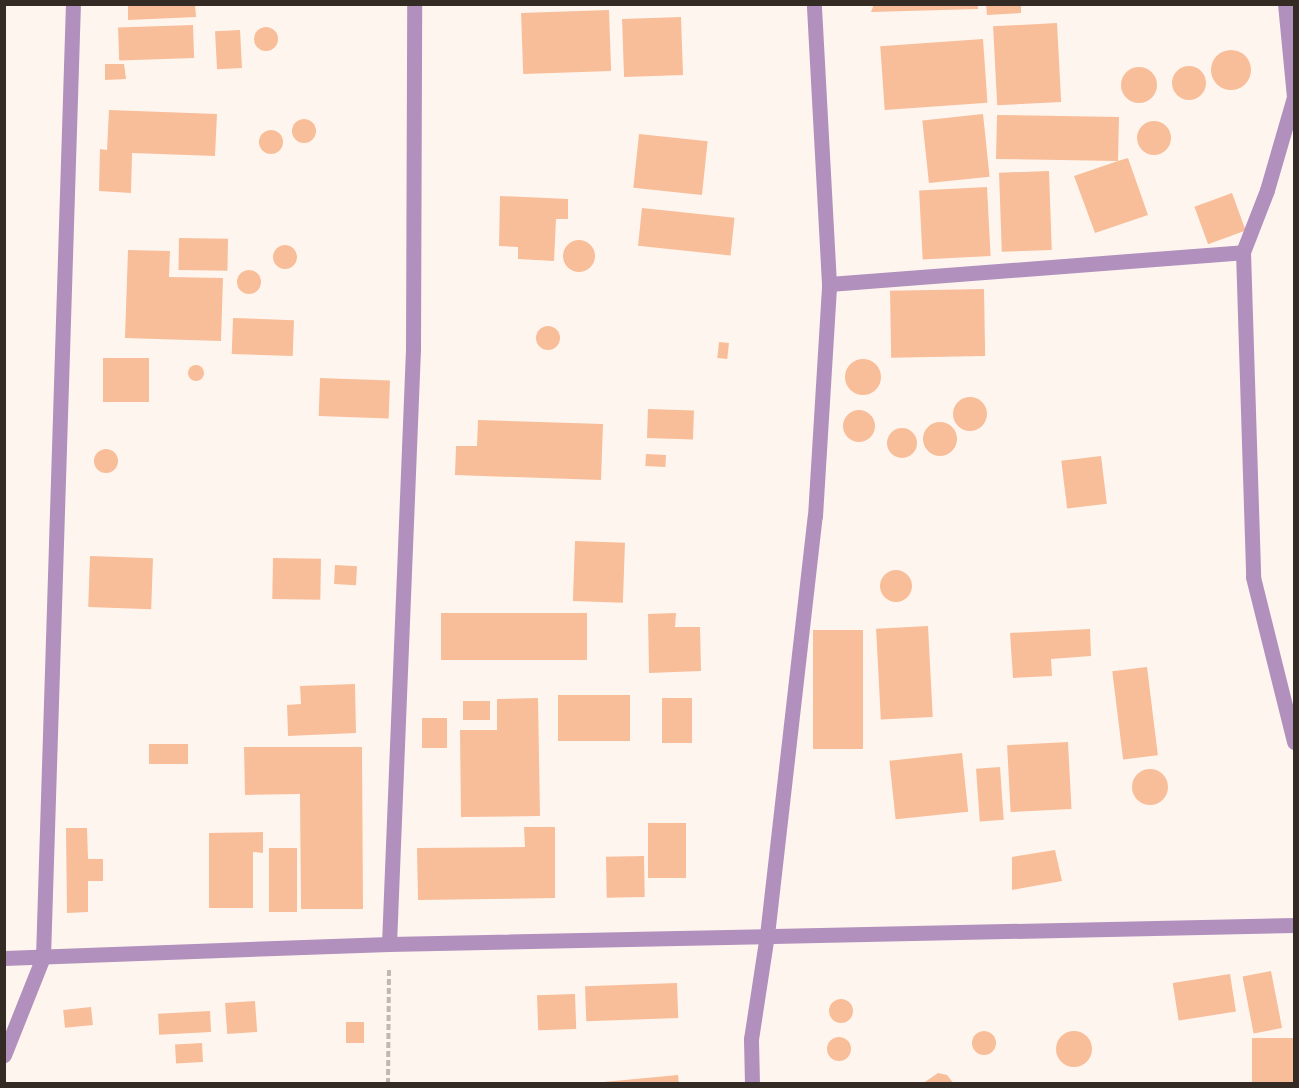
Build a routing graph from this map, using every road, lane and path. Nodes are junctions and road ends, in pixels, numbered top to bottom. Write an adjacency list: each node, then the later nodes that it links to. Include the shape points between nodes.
1 (73, 4): 11 (street)
2 (414, 4): 10 (street, via 413,350)
3 (814, 4): 6 (street)
4 (1286, 4): 5 (street, via 1294,97 1267,190)
5 (1243, 252): 6 (street); 7 (street, via 1253,578)
6 (830, 284): 9 (street, via 815,516)
7 (1294, 742)
8 (1294, 925): 9 (street)
9 (767, 935): 10 (street); 15 (street, via 751,1039)
10 (389, 944): 11 (street); 14 (path)
11 (43, 957): 12 (street); 13 (street)
12 (4, 958)
13 (4, 1055)
14 (388, 1083)
15 (752, 1083)

